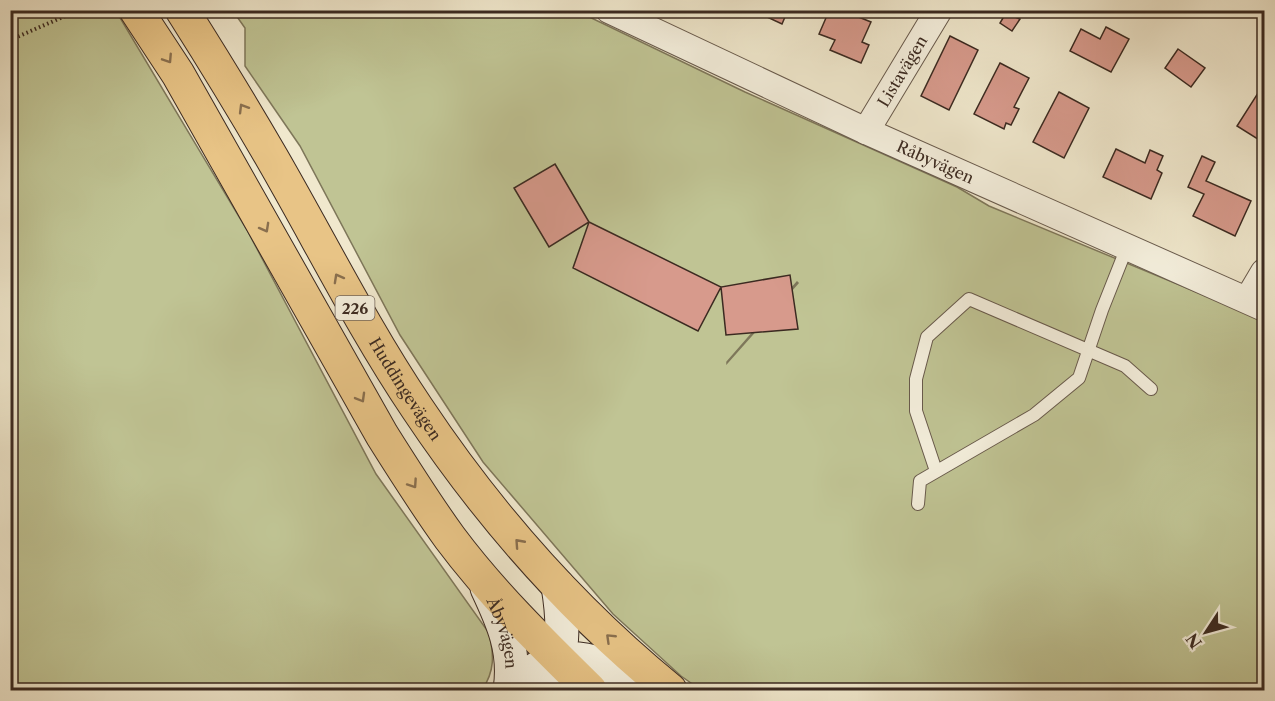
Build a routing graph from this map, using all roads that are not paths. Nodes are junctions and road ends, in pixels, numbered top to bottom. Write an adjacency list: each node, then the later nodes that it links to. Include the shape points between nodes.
1 (136, 10): 13 (main road, 226, one-way to 13, via 189,94 382,435 450,539)
2 (182, 10): 14 (main road, Huddingevägen / 226, one-way to 2, via 514,537 417,409)
3 (609, 10): 5 (street, Råbyvägen)
4 (939, 10): 5 (street, Listavägen)
5 (866, 131): 6 (street, Råbyvägen)
6 (1127, 247): 8 (street, Råbyvägen); 9 (lane)
7 (1264, 272): 8 (street)
8 (1256, 304)
9 (1090, 352): 10 (lane, via 1125,366); 11 (lane, via 1079,378 1034,415); 11 (lane, via 969,299 927,337 916,379 916,411)
10 (1151, 389)
11 (936, 471): 12 (lane, via 920,481)
12 (918, 504)
13 (483, 578): 15 (main road, 226); 16 (street, Åbyvägen, via 507,632 513,672)
14 (558, 586): 15 (street, via 563,636); 20 (main road, Huddingevägen / 226, one-way to 14)
15 (558, 659): 16 (street, Åbyvägen, via 536,667); 17 (street); 18 (main road, 226); 19 (street, Åbyvägen, via 600,662)
16 (510, 690)
17 (547, 690)
18 (590, 690)
19 (655, 690)
20 (670, 690)

